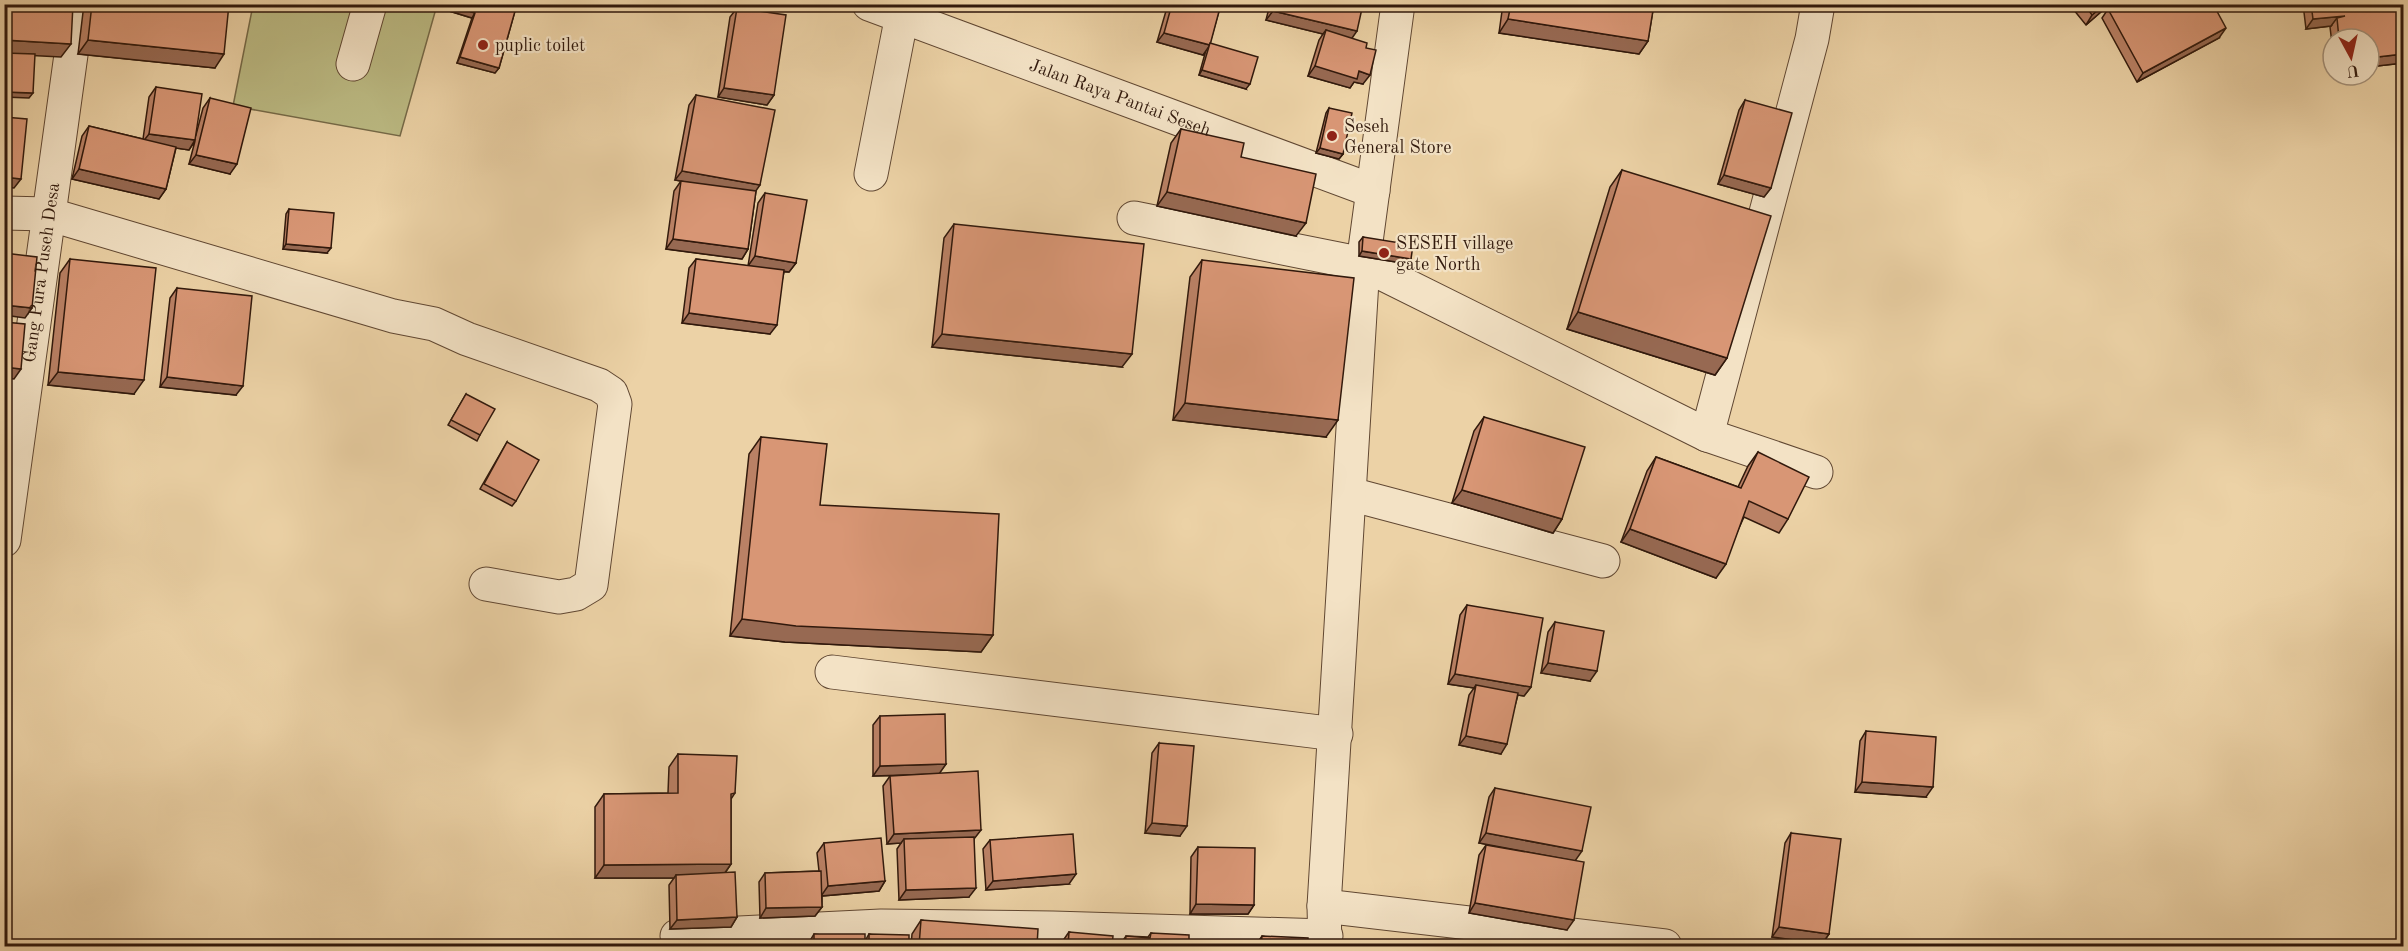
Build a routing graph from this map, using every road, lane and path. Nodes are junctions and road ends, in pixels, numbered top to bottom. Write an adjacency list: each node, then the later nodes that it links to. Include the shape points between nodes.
1 (78, 4): 11 (street, Gang Pura Puseh Desa)
2 (370, 4): 7 (street)
3 (869, 4): 6 (street, Jalan Raya Pantai Seseh)
4 (1398, 4): 9 (street)
5 (1818, 4): 14 (street)
6 (902, 15): 8 (street); 9 (street, Jalan Raya Pantai Seseh)
7 (352, 64)
8 (871, 174)
9 (1373, 191): 13 (street)
10 (4, 213): 11 (street)
11 (48, 214): 17 (street, Gang Pura Puseh Desa); 19 (street, via 393,316 434,324 599,385 611,393 615,404 591,585 576,594 559,597)
12 (1134, 218): 13 (street)
13 (1363, 264): 14 (street); 16 (street)
14 (1707, 435): 15 (street)
15 (1816, 472)
16 (1350, 494): 18 (street); 21 (street)
17 (4, 540)
18 (1603, 561)
19 (486, 584)
20 (832, 672): 21 (street)
21 (1336, 734): 22 (street)
22 (1325, 929): 23 (street, via 881,926); 24 (street)
23 (677, 936)
24 (1665, 946)

